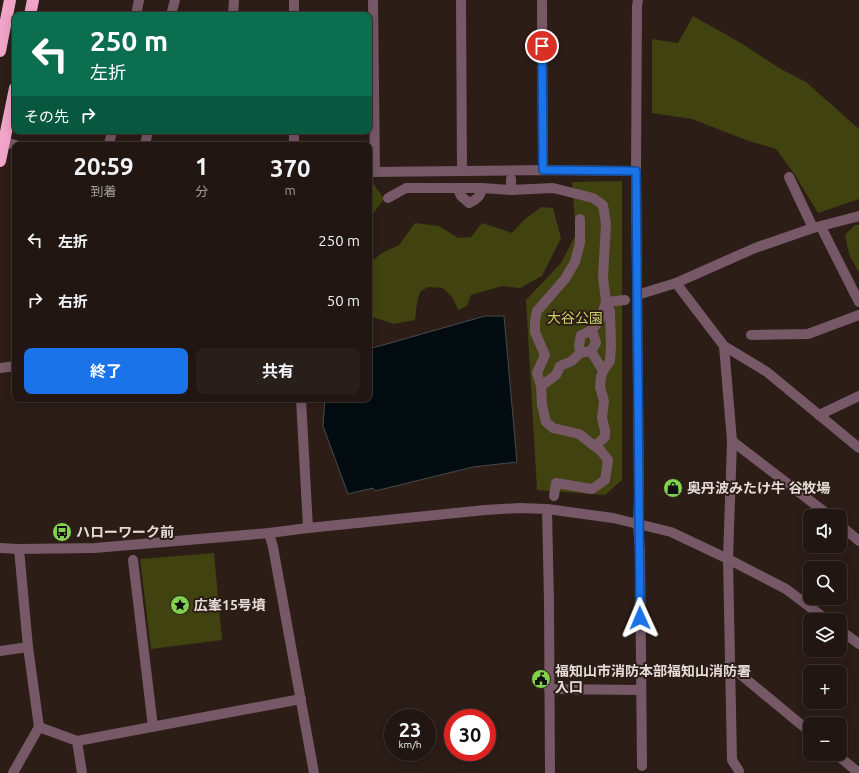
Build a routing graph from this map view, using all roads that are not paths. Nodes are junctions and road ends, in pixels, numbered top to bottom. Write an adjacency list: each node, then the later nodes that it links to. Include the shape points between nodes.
1 (10, 0): 16 (highway)
2 (33, 0): 11 (highway)
3 (139, 0): 12 (street)
4 (175, 0): 13 (street)
5 (234, 0): 14 (street)
6 (294, 0): 15 (street)
7 (373, 0): 23 (street)
8 (461, 0): 21 (street)
9 (542, 0): 20 (street)
10 (638, 0): 22 (street)
11 (31, 12)
12 (137, 12)
13 (172, 12)
14 (233, 12)
15 (294, 12)
16 (0, 50)
17 (12, 122): 18 (highway)
18 (10, 144): 19 (highway)
19 (0, 161)
20 (543, 170): 21 (street); 22 (street)
21 (462, 171): 23 (street)
22 (636, 171): 32 (street)
23 (372, 172)
24 (789, 177): 30 (street)
25 (512, 179): 26 (street)
26 (511, 190): 27 (street, via 406,188); 34 (street, via 553,188 593,198 603,205 606,224 603,277)
27 (388, 198)
28 (859, 216): 30 (street)
29 (580, 219): 42 (street, via 580,244 575,262 537,311 534,321 535,332 546,355)
30 (817, 227): 31 (street, via 755,248); 35 (street)
31 (676, 283): 32 (street); 39 (street)
32 (637, 295): 57 (street)
33 (625, 300): 34 (street)
34 (606, 302): 37 (street, via 596,326); 46 (street, via 610,311 612,346 610,361)
35 (859, 302)
36 (859, 315): 38 (street, via 808,334)
37 (588, 332): 40 (street, via 593,333 596,343); 41 (street, via 580,335)
38 (751, 335)
39 (724, 346): 50 (street, via 767,372); 51 (street)
40 (591, 351): 41 (street); 46 (street)
41 (580, 353): 44 (street, via 572,361)
42 (542, 362): 44 (street); 47 (street, via 537,373)
43 (12, 366): 45 (street)
44 (560, 366): 47 (street, via 556,375)
45 (0, 368)
46 (603, 371): 52 (street, via 600,387 604,401 602,418 606,430 605,437)
47 (541, 386): 52 (street, via 546,422 553,428 579,434)
48 (858, 397): 50 (street)
49 (301, 402): 58 (street)
50 (819, 415): 53 (street)
51 (732, 441): 56 (street); 64 (street)
52 (595, 446): 54 (street, via 608,460 605,480 592,489 556,483)
53 (859, 448)
54 (554, 496)
55 (547, 508): 57 (street); 58 (street, via 485,510); 72 (street)
56 (821, 509)
57 (638, 524): 64 (street, via 671,532); 73 (street)
58 (308, 528): 60 (street)
59 (847, 531): 61 (street)
60 (269, 532): 63 (street, via 95,548); 74 (street)
61 (859, 541)
62 (0, 548): 63 (street)
63 (19, 549): 69 (street)
64 (728, 559): 66 (street, via 786,589); 71 (street)
65 (133, 560): 77 (street)
66 (818, 613)
67 (847, 635): 68 (street)
68 (859, 644)
69 (28, 647): 70 (street); 76 (street)
70 (0, 652)
71 (729, 664): 75 (street); 81 (street, via 732,760)
72 (550, 689): 73 (street); 85 (street)
73 (641, 690): 80 (street)
74 (301, 699): 77 (street); 84 (street)
75 (803, 726)
76 (38, 727): 78 (street); 82 (street)
77 (153, 727): 78 (street)
78 (77, 741): 83 (street)
79 (844, 761): 86 (street)
80 (642, 766)
81 (739, 772)
82 (13, 773)
83 (82, 773)
84 (314, 773)
85 (550, 773)
86 (859, 773)

